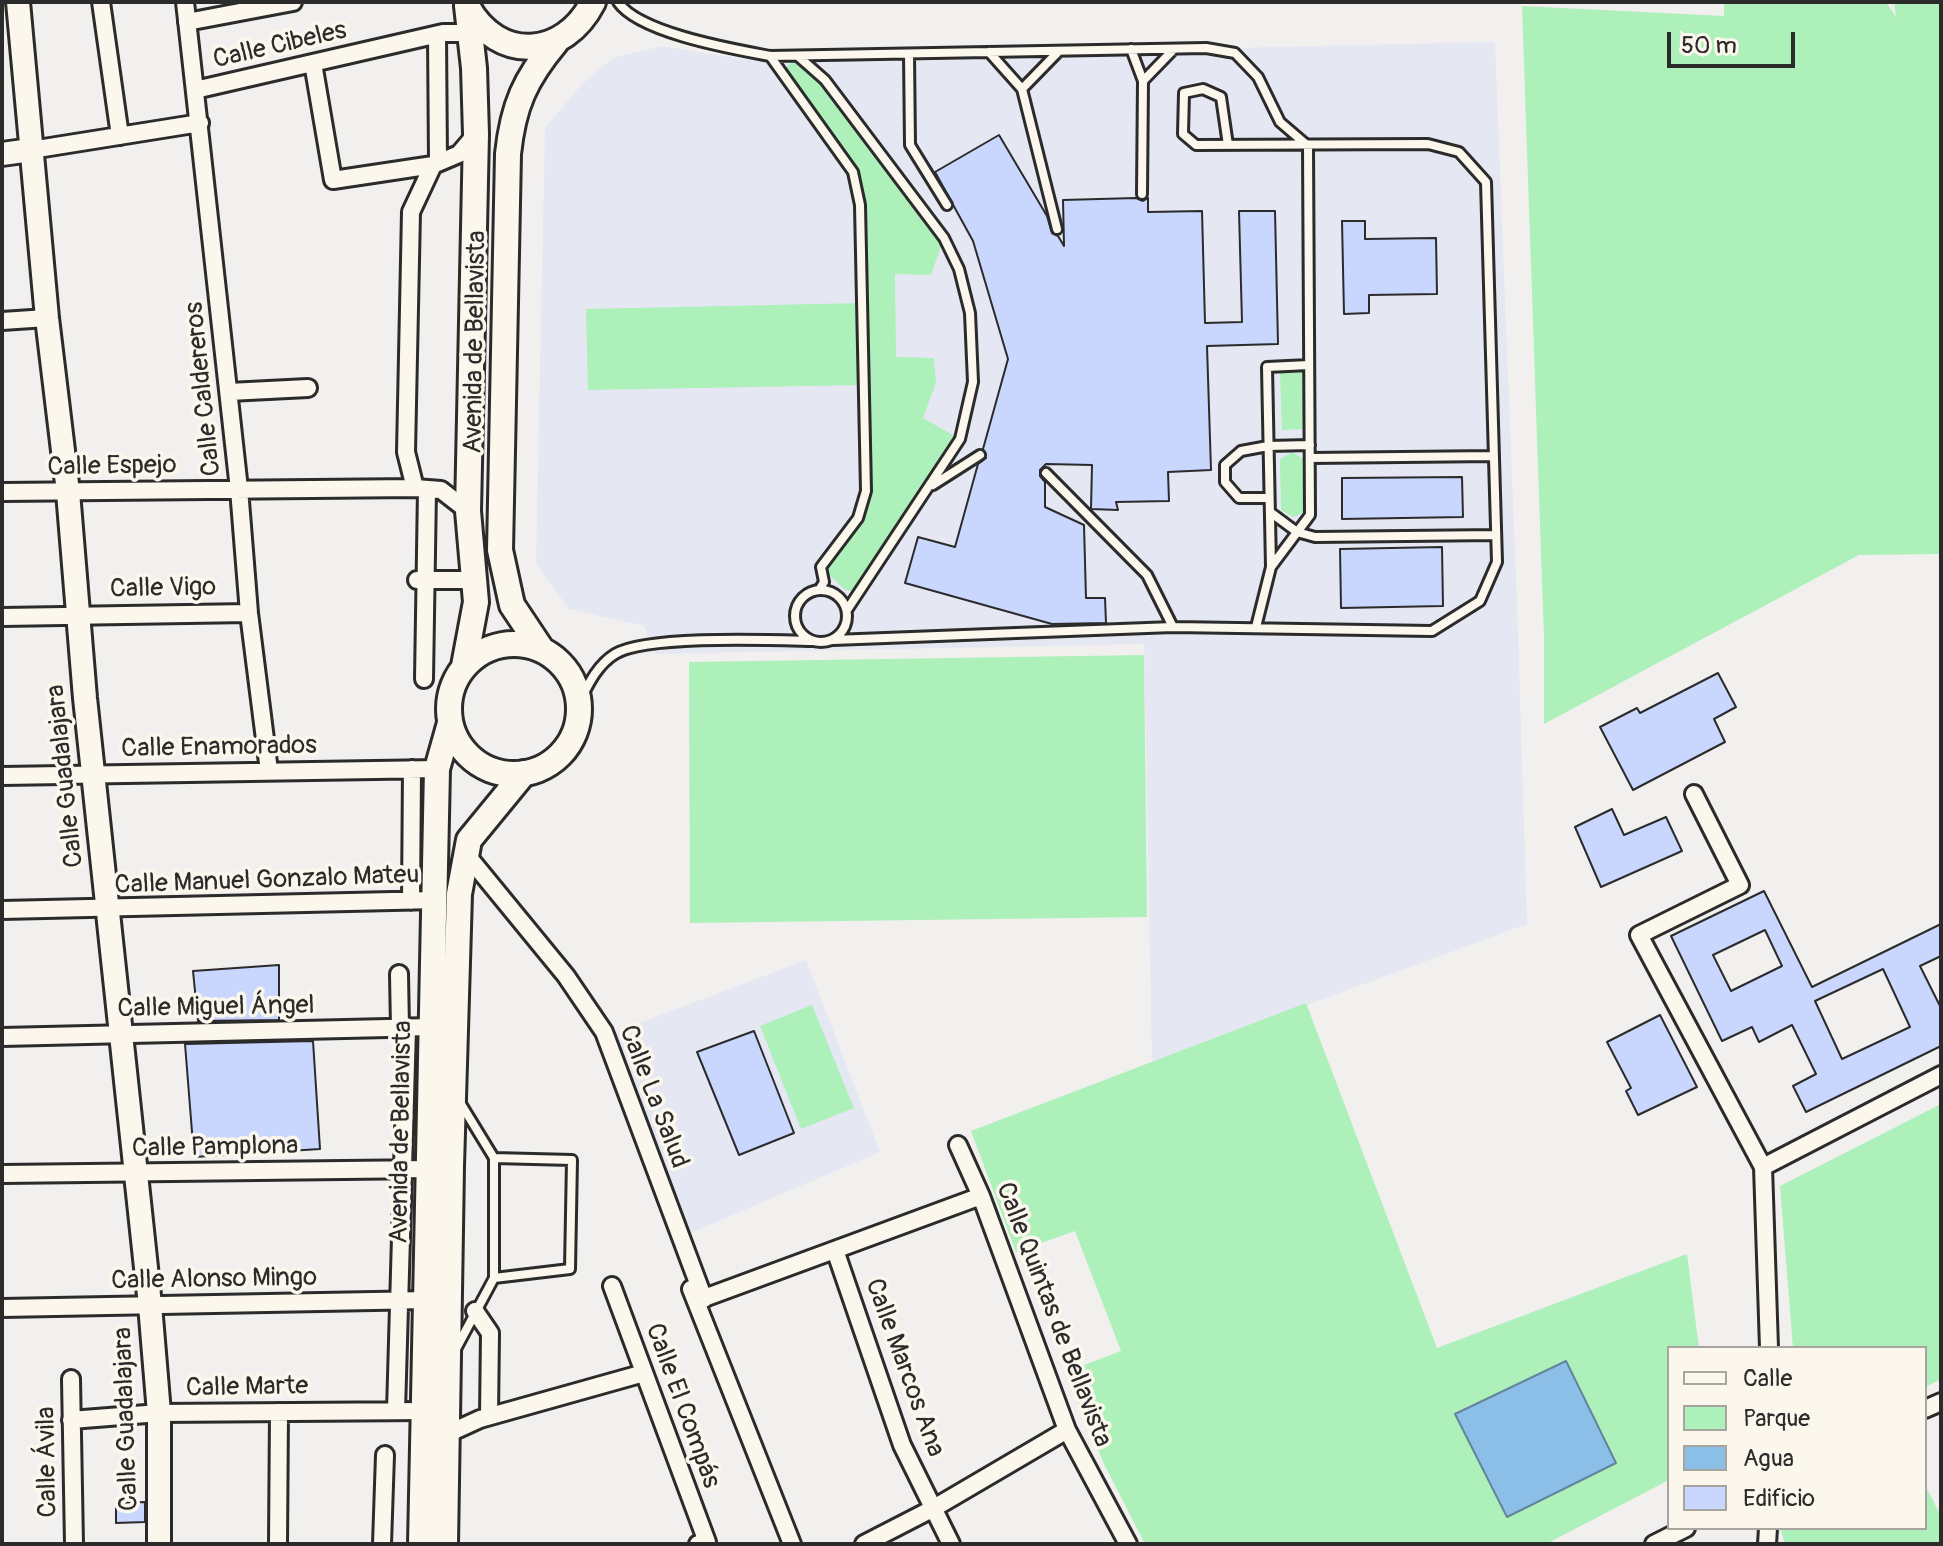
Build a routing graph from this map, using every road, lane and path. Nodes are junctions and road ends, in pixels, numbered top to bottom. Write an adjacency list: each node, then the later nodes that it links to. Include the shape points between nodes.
1 (18, 2): 28 (street, Calle Guadalajara)
2 (101, 2): 25 (street)
3 (185, 2): 8 (street, Calle Caldereros)
4 (293, 2): 8 (street)
5 (593, 2): 11 (main road, Avenida de Bellavista, via 583,20)
6 (618, 2): 17 (lane, via 647,25)
7 (466, 4): 9 (main road, Avenida de Bellavista); 11 (main road, via 487,33 502,41 535,47)
8 (187, 22): 22 (street, Calle Caldereros)
9 (470, 33): 10 (street, Calle Cibeles); 24 (main road, Avenida de Bellavista)
10 (437, 35): 19 (street, Calle Cibeles); 30 (street)
11 (556, 42): 67 (main road, Avenida de Bellavista, via 517,102 508,154 500,550 512,605)
12 (1131, 49): 13 (lane); 14 (lane); 20 (lane)
13 (1175, 49): 20 (lane); 27 (lane, via 1235,53 1258,77 1280,122)
14 (1059, 51): 15 (lane); 21 (lane)
15 (989, 52): 16 (lane); 21 (lane)
16 (909, 54): 18 (lane); 32 (lane, via 910,145)
17 (770, 56): 18 (lane); 58 (lane, via 853,172 860,205 866,491 858,518 821,567 824,582)
18 (799, 57): 45 (lane, via 825,80 944,238 959,269 970,313 973,382 960,439)
19 (313, 63): 22 (street, Calle Cibeles); 30 (street, via 333,180)
20 (1143, 81): 31 (lane)
21 (1022, 89): 33 (lane)
22 (195, 90): 23 (street, Calle Caldereros)
23 (200, 123): 25 (street); 38 (street, Calle Caldereros)
24 (476, 134): 30 (street, via 459,154); 51 (main road, Avenida de Bellavista)
25 (120, 136): 28 (street)
26 (1228, 145): 26 (lane, via 1196,145 1183,134 1184,93 1203,89 1221,97); 27 (lane)
27 (1308, 146): 36 (lane); 42 (lane, via 1428,144 1459,152 1486,182)
28 (31, 150): 29 (street); 34 (street, Calle Guadalajara)
29 (2, 154)
30 (436, 164): 47 (street, via 411,212 406,452)
31 (1142, 194)
32 (947, 205)
33 (1057, 229)
34 (47, 318): 35 (street); 49 (street, Calle Guadalajara)
35 (2, 321)
36 (1309, 365): 39 (lane); 40 (lane, via 1267,367)
37 (308, 388): 38 (street)
38 (229, 392): 46 (street, Calle Caldereros)
39 (1310, 445): 40 (lane); 43 (lane)
40 (1268, 446): 50 (lane); 50 (lane, via 1241,451 1225,465 1225,482 1239,498)
41 (980, 455): 45 (lane)
42 (1494, 456): 43 (lane); 54 (lane)
43 (1310, 458): 53 (lane, via 1310,515)
44 (1046, 473): 63 (lane, via 1147,575)
45 (929, 488): 59 (lane)
46 (239, 489): 47 (street, Calle Espejo); 49 (street, Calle Espejo); 60 (street, Calle Caldereros)
47 (421, 489): 51 (street, via 441,490); 56 (street)
48 (2, 492): 49 (street, Calle Espejo)
49 (68, 492): 61 (street, Calle Guadalajara)
50 (1269, 498): 52 (lane)
51 (468, 511): 57 (main road, Avenida de Bellavista)
52 (1270, 512): 53 (lane); 55 (lane)
53 (1297, 532): 54 (lane, via 1315,537); 55 (lane)
54 (1496, 535): 64 (lane, via 1497,562 1480,601 1432,631)
55 (1271, 567): 64 (lane)
56 (421, 580): 57 (street); 69 (street)
57 (474, 580): 68 (main road, Avenida de Bellavista, via 476,602)
58 (819, 590): 59 (lane, via 833,593); 66 (lane, via 803,597 795,612 798,629)
59 (847, 610): 65 (lane, via 845,627)
60 (249, 613): 61 (street, Calle Vigo); 74 (street, Calle Caldereros)
61 (78, 614): 62 (street, Calle Vigo); 76 (street, Calle Guadalajara)
62 (2, 617)
63 (1173, 627): 64 (lane); 65 (lane)
64 (1256, 627)
65 (833, 640): 66 (lane)
66 (812, 641): 70 (lane, via 665,644 617,653 599,668)
67 (540, 647): 68 (main road, via 496,646); 70 (main road, via 569,673)
68 (464, 666): 71 (main road, via 451,690)
69 (424, 679)
70 (579, 703): 75 (main road, via 567,747 547,765)
71 (450, 723): 73 (main road, Avenida de Bellavista); 75 (main road, via 464,751 481,765 502,773)
72 (412, 769): 73 (street, Calle Enamorados); 74 (street, Calle Enamorados); 81 (street)
73 (437, 769): 80 (main road, Avenida de Bellavista)
74 (269, 771): 76 (street, Calle Enamorados)
75 (524, 773): 79 (main road, Avenida de Bellavista, via 469,840)
76 (94, 775): 77 (street, Calle Enamorados); 82 (street, Calle Guadalajara)
77 (2, 776)
78 (1694, 794): 92 (street, via 1740,885 1639,935)
79 (466, 854): 89 (main road, Avenida de Bellavista, via 459,894); 104 (street, Calle La Salud, via 566,976 604,1032)
80 (436, 900): 81 (street, Calle Manuel Gonzalo Mateu); 85 (main road, Avenida de Bellavista)
81 (411, 901): 82 (street, Calle Manuel Gonzalo Mateu)
82 (108, 909): 83 (street, Calle Manuel Gonzalo Mateu); 86 (street, Calle Guadalajara)
83 (2, 910)
84 (399, 974): 85 (street)
85 (413, 1027): 86 (street, Calle Miguel Ángel); 93 (street, Avenida de Bellavista); 94 (main road, Avenida de Bellavista)
86 (122, 1034): 87 (street, Calle Miguel Ángel); 95 (street, Calle Guadalajara)
87 (2, 1037)
88 (1941, 1075): 92 (street)
89 (454, 1089): 91 (lane); 109 (main road, Avenida de Bellavista)
90 (958, 1145): 97 (street, Calle Quintas de Bellavista)
91 (494, 1158): 100 (lane); 100 (lane, via 572,1160 570,1269)
92 (1763, 1167): 108 (street)
93 (403, 1169): 94 (street, Calle Pamplona); 95 (street, Calle Pamplona); 102 (street, Avenida de Bellavista)
94 (429, 1169): 103 (main road, Avenida de Bellavista)
95 (136, 1173): 96 (street, Calle Pamplona); 105 (street, Calle Guadalajara)
96 (2, 1174)
97 (981, 1196): 98 (street); 118 (street, Calle Quintas de Bellavista)
98 (835, 1250): 104 (street); 121 (street, Calle Marcos Ana, via 902,1445)
99 (676, 1255): 104 (street, Calle La Salud)
100 (494, 1278): 107 (lane)
101 (612, 1286): 110 (street, Calle El Compás)
102 (400, 1300): 103 (street, Calle Alonso Mingo); 105 (street, Calle Alonso Mingo); 112 (street, Avenida de Bellavista)
103 (427, 1300): 113 (main road, Avenida de Bellavista)
104 (700, 1300): 130 (street, Calle La Salud)
105 (150, 1305): 106 (street, Calle Alonso Mingo); 115 (street, Calle Guadalajara)
106 (2, 1308)
107 (475, 1311): 109 (lane); 116 (street, via 490,1333)
108 (1769, 1346)
109 (448, 1366): 119 (main road, Avenida de Bellavista)
110 (644, 1373): 116 (street); 124 (street, Calle El Compás)
111 (71, 1379): 117 (street, Calle Ávila)
112 (396, 1411): 113 (street, Calle Marte); 114 (street, Calle Marte)
113 (425, 1411): 128 (main road, Avenida de Bellavista)
114 (279, 1412): 115 (street, Calle Marte); 127 (street)
115 (159, 1413): 117 (street, Calle Marte); 126 (street, Calle Guadalajara)
116 (489, 1416): 119 (street)
117 (71, 1420): 125 (street, Calle Ávila)
118 (1067, 1430): 121 (street); 133 (street, Calle Quintas de Bellavista)
119 (445, 1435): 129 (main road, Avenida de Bellavista)
120 (385, 1455): 123 (street)
121 (934, 1508): 131 (street); 132 (street, Calle Marcos Ana)
122 (1682, 1530): 134 (street)
123 (382, 1540)
124 (702, 1543)
125 (74, 1544)
126 (159, 1544)
127 (278, 1544)
128 (421, 1544)
129 (445, 1544)
130 (792, 1544)
131 (864, 1544)
132 (951, 1544)
133 (1128, 1544)
134 (1654, 1544)

